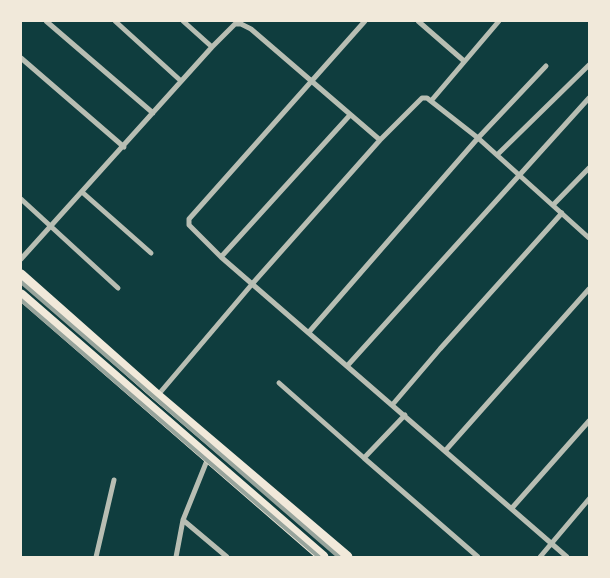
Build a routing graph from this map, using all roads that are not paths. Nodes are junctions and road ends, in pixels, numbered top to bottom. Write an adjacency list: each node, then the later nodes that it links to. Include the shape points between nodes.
1 (46, 21): 16 (street)
2 (115, 21): 12 (street)
3 (183, 21): 7 (street)
4 (365, 21): 13 (street)
5 (418, 21): 9 (street)
6 (499, 21): 9 (street)
7 (212, 47): 12 (street); 13 (street, via 235,24 245,25)
8 (21, 58): 20 (street)
9 (464, 62): 15 (street)
10 (589, 65): 21 (street)
11 (546, 66): 18 (street)
12 (181, 81): 16 (street)
13 (312, 82): 17 (street); 31 (street, via 190,219 189,225 193,230)
14 (589, 98): 23 (street)
15 (430, 101): 18 (street); 19 (street, via 424,97 420,99)
16 (154, 113): 20 (street)
17 (350, 114): 19 (street); 31 (street)
18 (478, 138): 21 (street); 38 (street)
19 (380, 140): 34 (street)
20 (124, 147): 24 (street)
21 (498, 154): 23 (street)
22 (589, 168): 26 (street)
23 (520, 173): 26 (street); 39 (street)
24 (82, 192): 28 (street); 30 (street)
25 (21, 199): 28 (street)
26 (553, 205): 27 (street)
27 (562, 213): 29 (street); 42 (street)
28 (51, 226): 32 (street); 35 (street)
29 (589, 238)
30 (151, 253)
31 (222, 257): 34 (street)
32 (21, 259)
33 (21, 275): 41 (highway)
34 (253, 283): 38 (street); 41 (street)
35 (118, 288)
36 (589, 289): 45 (street)
37 (21, 295): 46 (highway)
38 (309, 332): 39 (street)
39 (348, 365): 42 (street)
40 (280, 383): 47 (street)
41 (158, 395): 57 (highway)
42 (393, 404): 43 (street)
43 (405, 415): 45 (street); 47 (street)
44 (589, 421): 50 (street)
45 (445, 451): 50 (street)
46 (208, 458): 51 (street); 56 (highway)
47 (364, 458): 58 (street)
48 (114, 480): 53 (street)
49 (589, 499): 52 (street)
50 (512, 508): 52 (street)
51 (183, 520): 54 (street); 55 (street)
52 (550, 543): 59 (street); 60 (street)
53 (96, 557)
54 (176, 557)
55 (227, 557)
56 (324, 557)
57 (347, 557)
58 (478, 557)
59 (540, 557)
60 (567, 557)

